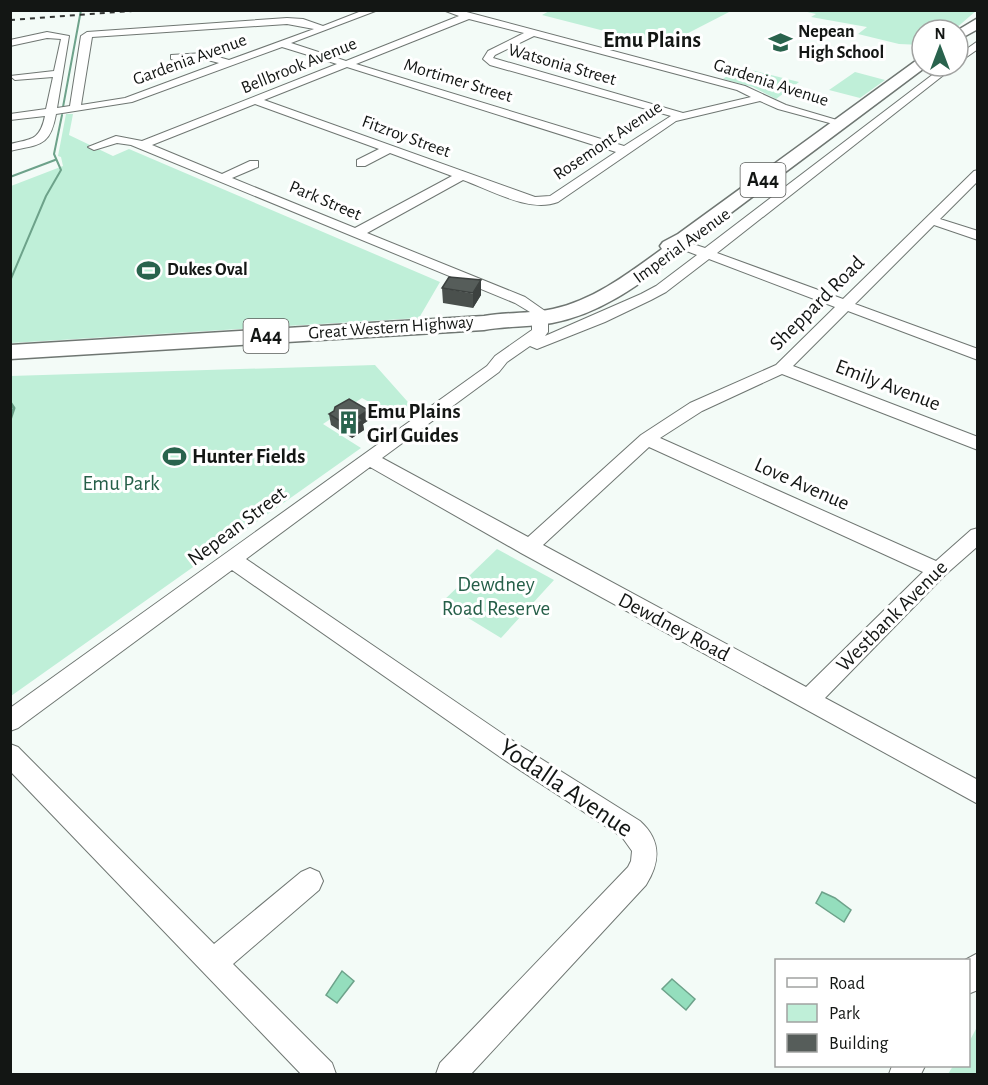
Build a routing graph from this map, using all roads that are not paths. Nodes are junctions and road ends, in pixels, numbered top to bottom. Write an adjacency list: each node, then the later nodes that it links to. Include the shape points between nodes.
1 (374, 10): 4 (street, Gardenia Avenue)
2 (447, 10): 3 (street, Gardenia Avenue)
3 (467, 16): 5 (street, Gardenia Avenue); 10 (street, Bellbrook Avenue)
4 (324, 29): 7 (street, Gardenia Avenue); 17 (street, via 287,21 90,34 86,36)
5 (532, 33): 15 (street, Gardenia Avenue, via 741,87); 19 (street, Watsonia Street, via 491,53 488,59)
6 (10, 43): 12 (street, via 58,35 66,38)
7 (283, 44): 9 (street, Gardenia Avenue); 10 (street, Mortimer Street)
8 (174, 57): 9 (street, via 204,56)
9 (230, 63): 17 (street, Gardenia Avenue, via 128,100)
10 (346, 64): 16 (street, Bellbrook Avenue); 26 (street, Mortimer Street)
11 (910, 72): 21 (highway, Great Western Highway / A44)
12 (58, 74): 13 (street); 18 (street)
13 (15, 77)
14 (934, 78): 37 (street, Imperial Avenue)
15 (762, 97): 19 (street, Rosemont Avenue); 21 (street, Gardenia Avenue, via 788,109)
16 (256, 101): 22 (street, Bellbrook Avenue); 25 (street, Fitzroy Street)
17 (75, 110): 18 (street, Gardenia Avenue)
18 (49, 112): 20 (street, Gardenia Avenue); 24 (street, via 43,138)
19 (680, 115): 26 (street, Rosemont Avenue)
20 (10, 117)
21 (841, 123): 36 (highway, Great Western Highway / A44)
22 (143, 145): 23 (street, Park Street, via 119,139); 31 (street, Park Street)
23 (94, 147)
24 (10, 148)
25 (387, 150): 27 (street); 30 (street, Fitzroy Street)
26 (623, 150): 32 (street, Rosemont Avenue)
27 (361, 163)
28 (254, 164): 31 (street)
29 (978, 174): 33 (street, Sheppard Road)
30 (461, 176): 32 (street, Fitzroy Street); 34 (street)
31 (222, 178): 34 (street, Park Street)
32 (546, 202)
33 (932, 220): 35 (street); 38 (street, Sheppard Road)
34 (356, 233): 40 (street, Park Street, via 520,300)
35 (978, 236)
36 (683, 241): 37 (street); 39 (highway, Great Western Highway / A44, via 613,292); 40 (highway, Great Western Highway / A44, via 599,292)
37 (707, 253): 38 (street); 41 (street, Imperial Avenue, via 661,289 627,309)
38 (845, 304): 43 (street); 44 (street, Sheppard Road)
39 (572, 311): 40 (highway, Great Western Highway / A44); 41 (street, Nepean Street)
40 (533, 316): 42 (highway, Great Western Highway / A44); 45 (street, Nepean Street, via 540,332)
41 (537, 344): 45 (street, Nepean Street)
42 (10, 352)
43 (978, 355)
44 (782, 368): 46 (street, Sheppard Road, via 696,407); 47 (street, Emily Avenue)
45 (493, 369): 48 (street, Nepean Street)
46 (647, 439): 50 (street, Sheppard Road); 52 (street, Love Avenue)
47 (978, 444)
48 (371, 460): 50 (street, Dewdney Road); 51 (street, Nepean Street)
49 (978, 536): 52 (street, Westbank Avenue)
50 (528, 548): 53 (street, Dewdney Road)
51 (232, 560): 54 (street, Nepean Street); 60 (street, Yodalla Avenue, via 643,840 646,858 637,876)
52 (938, 570): 53 (street, Westbank Avenue)
53 (809, 699): 56 (street, Dewdney Road)
54 (10, 721)
55 (10, 754): 58 (street)
56 (978, 793)
57 (310, 880): 58 (street)
58 (213, 962): 59 (street)
59 (321, 1074)
60 (451, 1074)

